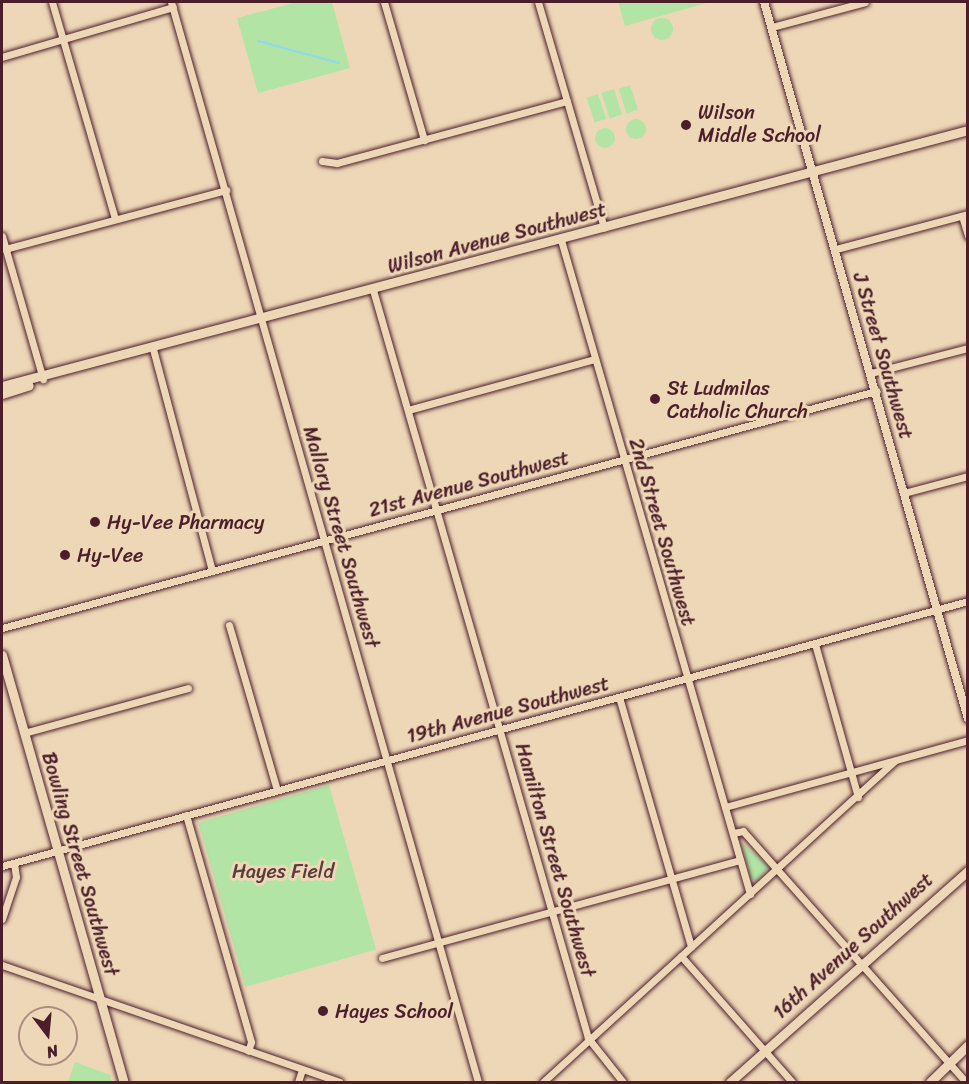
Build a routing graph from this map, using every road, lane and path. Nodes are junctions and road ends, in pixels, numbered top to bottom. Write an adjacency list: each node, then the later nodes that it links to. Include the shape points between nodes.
1 (52, 2): 8 (street)
2 (384, 2): 12 (street)
3 (538, 2): 10 (street)
4 (764, 2): 7 (street, J Street Southwest)
5 (865, 2): 7 (street)
6 (172, 4): 8 (street); 15 (street, Mallory Street Southwest)
7 (772, 27): 14 (street, J Street Southwest)
8 (63, 39): 9 (street); 17 (street)
9 (2, 57)
10 (567, 101): 12 (street); 18 (street)
11 (968, 130): 14 (main road, Wilson Avenue Southwest)
12 (424, 140): 13 (street, via 337,163)
13 (322, 161)
14 (814, 171): 18 (main road, Wilson Avenue Southwest); 23 (street, J Street Southwest)
15 (226, 190): 17 (street); 25 (street, Mallory Street Southwest)
16 (965, 215): 20 (street); 23 (street)
17 (115, 219): 22 (street)
18 (604, 228): 21 (main road, Wilson Avenue Southwest)
19 (2, 236): 22 (street)
20 (968, 236)
21 (561, 240): 24 (main road, Wilson Avenue Southwest); 28 (street, 2nd Street Southwest)
22 (5, 249): 30 (street)
23 (836, 249): 29 (street, J Street Southwest)
24 (373, 290): 25 (main road, Wilson Avenue Southwest); 34 (street, Hamilton Street Southwest)
25 (261, 320): 27 (main road, Wilson Avenue Southwest); 39 (street, Mallory Street Southwest)
26 (968, 348): 29 (street)
27 (153, 349): 30 (main road, Wilson Avenue Southwest); 40 (street)
28 (595, 359): 34 (street); 35 (street, 2nd Street Southwest)
29 (871, 373): 32 (street, J Street Southwest)
30 (40, 380): 31 (main road, Wilson Avenue Southwest); 33 (main road, Wilson Avenue Southwest)
31 (2, 386)
32 (876, 391): 35 (street, 21st Avenue Southwest); 37 (street, J Street Southwest)
33 (2, 393)
34 (408, 410): 38 (street, Hamilton Street Southwest)
35 (624, 460): 38 (street, 21st Avenue Southwest); 47 (street, 2nd Street Southwest)
36 (968, 476): 37 (street)
37 (904, 493): 42 (street, J Street Southwest)
38 (437, 510): 39 (street, 21st Avenue Southwest); 51 (street, Hamilton Street Southwest)
39 (325, 540): 40 (street, 21st Avenue Southwest); 54 (street, Mallory Street Southwest)
40 (212, 571): 44 (street, 21st Avenue Southwest)
41 (968, 601): 42 (street, 19th Avenue Southwest)
42 (937, 610): 45 (street, 19th Avenue Southwest); 50 (street, J Street Southwest)
43 (229, 625): 57 (street)
44 (2, 628)
45 (815, 644): 47 (street, 19th Avenue Southwest); 56 (street)
46 (2, 655): 52 (main road, Bowling Street Southwest)
47 (687, 678): 49 (street, 19th Avenue Southwest); 59 (street, 2nd Street Southwest)
48 (188, 688): 52 (street)
49 (619, 697): 51 (street, 19th Avenue Southwest); 68 (street)
50 (968, 719)
51 (500, 729): 54 (street, 19th Avenue Southwest); 70 (street, Hamilton Street Southwest)
52 (24, 733): 62 (main road, Bowling Street Southwest)
53 (968, 740): 55 (street)
54 (387, 760): 57 (street, 19th Avenue Southwest); 72 (street, Mallory Street Southwest)
55 (894, 760): 56 (street); 58 (street)
56 (851, 772): 58 (street); 59 (street)
57 (277, 790): 60 (street, 19th Avenue Southwest)
58 (858, 797): 66 (street)
59 (725, 807): 61 (street, 2nd Street Southwest)
60 (186, 815): 62 (street, 19th Avenue Southwest); 82 (street, via 251,1042)
61 (733, 833): 63 (street, 2nd Street Southwest); 66 (street, via 743,831)
62 (57, 849): 64 (street, 19th Avenue Southwest); 78 (main road, Bowling Street Southwest)
63 (740, 860): 68 (street); 69 (street, 2nd Street Southwest)
64 (14, 863): 65 (street, 19th Avenue Southwest); 71 (street, via 16,877)
65 (2, 866)
66 (777, 870): 69 (street); 76 (street)
67 (965, 871): 76 (main road, 16th Avenue Southwest)
68 (670, 878): 70 (street); 73 (street)
69 (750, 894): 73 (street)
70 (553, 911): 72 (street); 79 (street, Hamilton Street Southwest)
71 (2, 919)
72 (438, 944): 75 (street); 90 (street, Mallory Street Southwest)
73 (691, 947): 74 (street)
74 (681, 956): 79 (street); 81 (street)
75 (382, 958)
76 (861, 963): 81 (main road, 16th Avenue Southwest); 83 (street)
77 (2, 965): 78 (street)
78 (100, 1000): 82 (street); 87 (main road, Bowling Street Southwest)
79 (588, 1038): 86 (street); 91 (street, Hamilton Street Southwest)
80 (968, 1045): 83 (main road)
81 (763, 1050): 85 (main road, 16th Avenue Southwest); 93 (street)
82 (248, 1051): 84 (street)
83 (950, 1065): 94 (main road); 95 (street)
84 (302, 1070): 88 (street); 89 (street)
85 (733, 1080): 92 (street)
86 (543, 1081)
87 (124, 1083)
88 (298, 1083)
89 (339, 1083)
90 (478, 1083)
91 (623, 1083)
92 (725, 1083)
93 (792, 1083)
94 (930, 1083)
95 (966, 1083)

